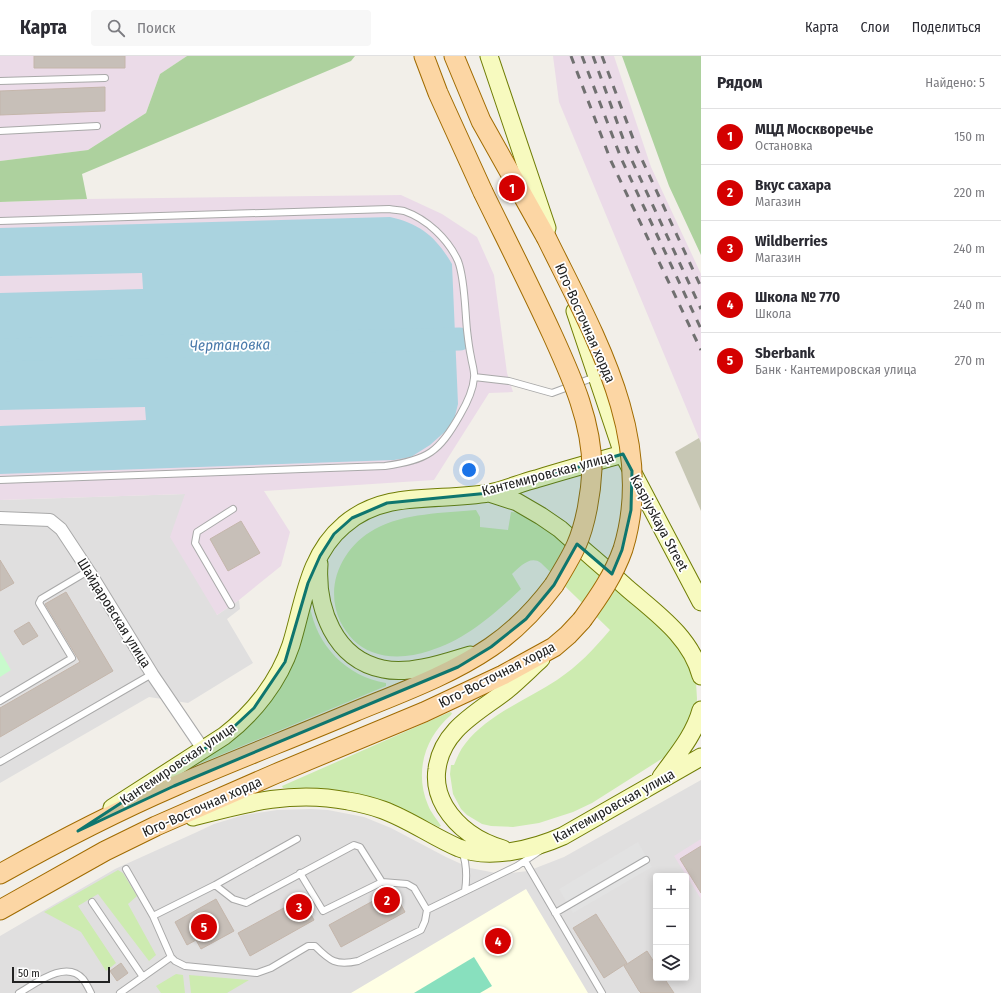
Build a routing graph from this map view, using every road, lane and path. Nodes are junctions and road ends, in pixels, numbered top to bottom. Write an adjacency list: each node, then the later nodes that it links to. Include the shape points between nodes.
1 (424, 56): 20 (main road, Юго-Восточная хорда, bridge, via 482,192 563,359 587,425 590,444 592,469 589,496 577,545 541,603 526,619)
2 (454, 56): 21 (main road, Юго-Восточная хорда, bridge, via 481,121 546,237 591,330 604,359 630,446 633,490 628,529 622,550 605,588 582,620)
3 (489, 56): 9 (main road, Kaspiyskaya Street)
4 (105, 78): 5 (lane)
5 (0, 81)
6 (97, 126): 7 (lane)
7 (0, 131)
8 (0, 221): 10 (lane, via 389,209 404,211 424,221 439,233 450,246 458,262)
9 (597, 376): 10 (lane, via 552,393 509,381); 11 (main road, Kaspiyskaya Street)
10 (474, 377): 12 (lane, via 469,399 449,435 436,449 420,459 404,464)
11 (623, 454): 13 (main road, Кантемировская улица); 18 (main road, Kaspiyskaya Street)
12 (0, 480)
13 (489, 493): 16 (main road, Кантемировская улица, via 377,505 343,525 327,543); 23 (main road, via 517,502 560,529 670,625 695,658)
14 (233, 509): 19 (lane, via 197,532 195,543)
15 (0, 518): 17 (street, Шайдаровская улица, via 50,520 61,529)
16 (320, 556): 20 (main road, via 319,591 325,617 336,638 355,657 383,669 400,670 427,667); 26 (main road, Кантемировская улица, via 308,583 291,644 279,674 264,696 239,724)
17 (90, 573): 22 (street, Шайдаровская улица); 24 (lane, via 83,574 41,599 39,603 72,658)
18 (701, 602)
19 (232, 605)
20 (491, 647): 31 (main road, Юго-Восточная хорда, via 458,667 410,689 174,786)
21 (554, 647): 30 (main road, Юго-Восточная хорда, via 424,712); 34 (main road, via 508,689 464,721 450,735 438,761 437,788 449,813 483,841)
22 (152, 674): 26 (street, Шайдаровская улица); 28 (lane)
23 (701, 676)
24 (0, 701)
25 (701, 710): 29 (main road, via 690,736)
26 (203, 749): 31 (main road, Кантемировская улица)
27 (701, 757): 29 (main road, Кантемировская улица)
28 (0, 762)
29 (659, 780): 34 (main road, Кантемировская улица, via 563,836)
30 (156, 826): 33 (main road, Кантемировская улица, via 266,799 287,796 325,797 383,810); 43 (main road, Юго-Восточная хорда, via 105,851)
31 (78, 831): 38 (main road, Кантемировская улица)
32 (298, 839): 40 (lane)
33 (460, 848): 34 (main road, Кантемировская улица); 41 (lane, via 466,864)
34 (519, 856): 41 (lane); 45 (lane)
35 (646, 860): 45 (lane)
36 (126, 869): 46 (lane)
37 (300, 873): 39 (lane, via 354,845 360,847); 39 (lane, via 323,911); 40 (lane, via 246,903 233,899)
38 (0, 874)
39 (382, 882): 44 (lane, via 407,884 414,888)
40 (215, 885): 46 (lane)
41 (465, 891): 44 (lane)
42 (92, 902): 48 (lane)
43 (0, 910)
44 (427, 910): 47 (lane, via 421,930 358,961 346,964 335,963 315,946 308,946 271,968 252,973 185,966)
45 (555, 913): 52 (lane)
46 (153, 916): 47 (lane)
47 (171, 957): 48 (lane)
48 (143, 977): 51 (lane)
49 (19, 993): 50 (lane, via 55,973 65,971 76,973)
50 (91, 993)
51 (120, 993)
52 (602, 993)

